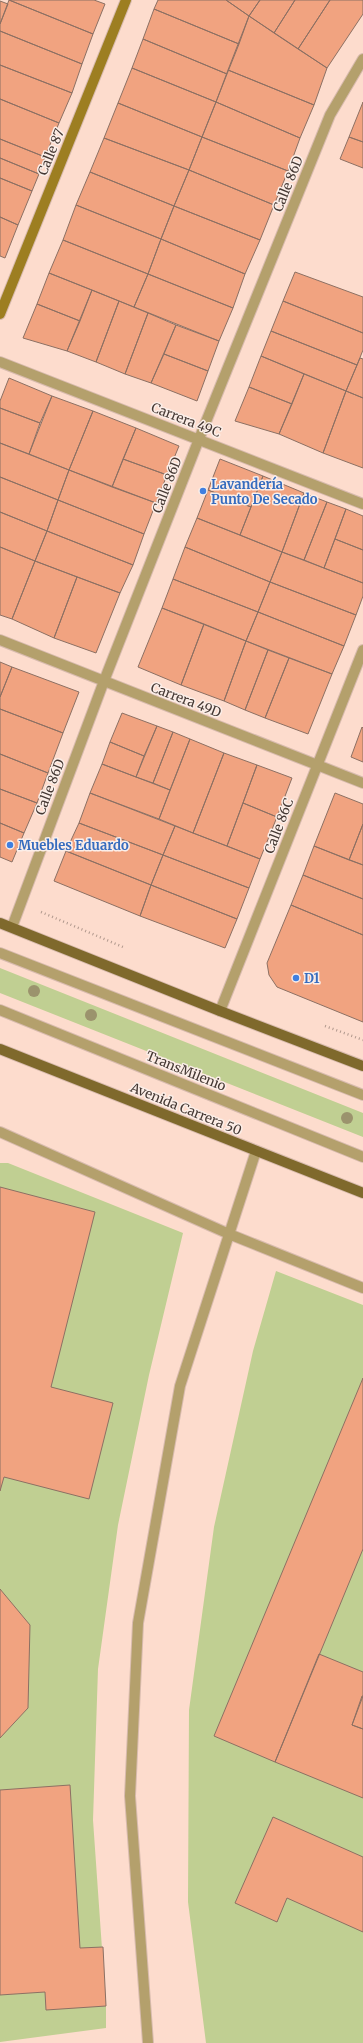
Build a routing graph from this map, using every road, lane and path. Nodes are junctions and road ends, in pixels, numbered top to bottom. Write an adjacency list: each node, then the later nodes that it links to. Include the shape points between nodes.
1 (126, 0): 3 (street, Calle 87)
2 (363, 59): 5 (street, Calle 86D, via 330,115)
3 (0, 314)
4 (0, 362): 5 (street, Carrera 49C)
5 (199, 439): 6 (street, Carrera 49C); 9 (street, Calle 86D)
6 (363, 504)
7 (0, 640): 9 (street, Carrera 49D)
8 (363, 650): 10 (street, Calle 86C)
9 (104, 681): 10 (street, Carrera 49D); 12 (street, Calle 86D)
10 (317, 765): 11 (street, Carrera 49D); 18 (street, Calle 86C)
11 (363, 783)
12 (21, 903): 14 (street, Calle 86D); 15 (path)
13 (0, 923): 14 (main road)
14 (12, 927): 18 (main road)
15 (125, 948)
16 (0, 953): 23 (street)
17 (0, 1010): 28 (street, TransMilenio)
18 (220, 1011): 22 (main road)
19 (320, 1025): 20 (path)
20 (363, 1040)
21 (0, 1049): 27 (main road, Avenida Carrera 50)
22 (363, 1066)
23 (363, 1095)
24 (0, 1132): 26 (street)
25 (0, 1138): 26 (street)
26 (13, 1138): 30 (street)
27 (256, 1151): 29 (main road, Avenida Carrera 50); 30 (street)
28 (363, 1157)
29 (363, 1193)
30 (229, 1234): 31 (street); 32 (street, via 180,1386 138,1623 130,1796)
31 (363, 1288)
32 (148, 2043)

